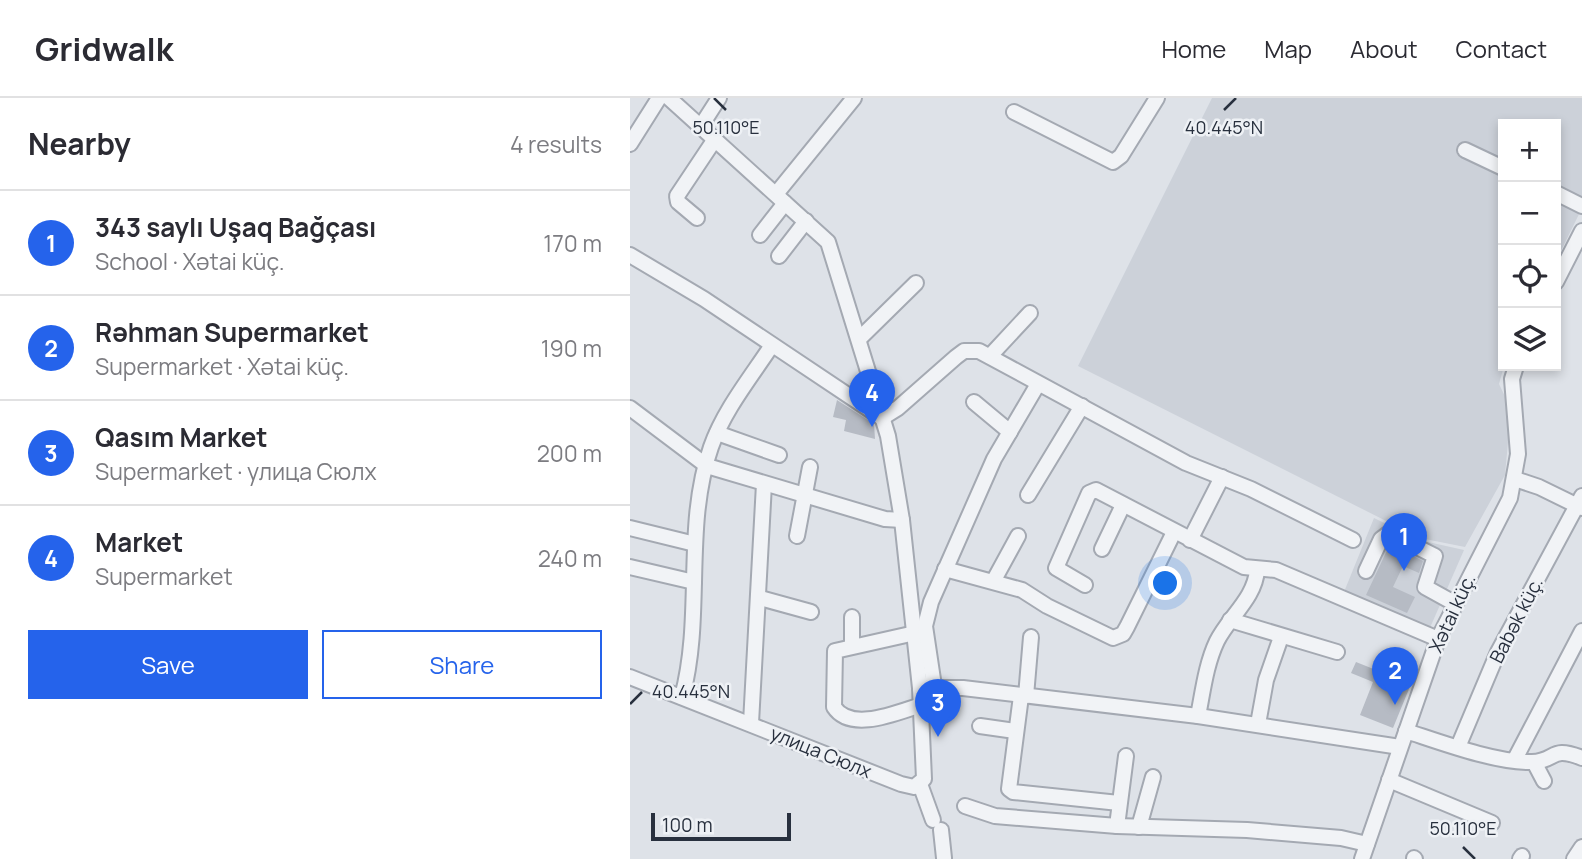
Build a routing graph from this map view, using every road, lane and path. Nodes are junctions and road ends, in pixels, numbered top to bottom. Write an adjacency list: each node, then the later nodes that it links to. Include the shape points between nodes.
1 (659, 98): 9 (street)
2 (669, 98): 7 (street)
3 (719, 98): 7 (street)
4 (854, 98): 13 (street)
5 (1157, 98): 6 (street, via 1113,162)
6 (1014, 112)
7 (701, 126): 8 (street)
8 (715, 139): 13 (street); 15 (street, via 677,196)
9 (631, 140)
10 (1465, 150): 11 (street)
11 (1498, 166)
12 (1561, 196): 14 (street)
13 (781, 199): 16 (street); 18 (street)
14 (1582, 206)
15 (697, 218)
16 (806, 221): 20 (street); 24 (street, via 828,242)
17 (1582, 231): 21 (street)
18 (760, 235)
19 (630, 255): 25 (street)
20 (779, 256)
21 (1561, 272)
22 (916, 283): 24 (street)
23 (1030, 313): 26 (street)
24 (860, 338): 32 (street)
25 (772, 345): 32 (street); 34 (street)
26 (990, 356): 28 (street); 32 (street, via 964,351)
27 (1515, 371): 39 (street, Xətai küç.)
28 (1038, 384): 30 (street); 33 (street)
29 (974, 402): 33 (street)
30 (1082, 406): 38 (street, via 1186,463); 42 (street)
31 (630, 408): 36 (street)
32 (882, 418): 45 (street)
33 (1010, 432): 55 (street)
34 (717, 433): 35 (street); 36 (street)
35 (779, 454)
36 (707, 466): 40 (street); 52 (street)
37 (810, 467): 41 (street)
38 (1222, 477): 50 (street); 51 (street)
39 (1515, 480): 43 (street); 62 (street, Xətai küç.)
40 (764, 484): 41 (street); 61 (street)
41 (803, 495): 45 (street); 48 (street)
42 (1028, 495)
43 (1580, 503): 85 (street, Babək küç., via 1498,652)
44 (1123, 505): 47 (street); 53 (street); 60 (street, via 1096,490 1089,493 1056,568)
45 (902, 520): 67 (street)
46 (630, 528): 52 (street)
47 (1174, 532): 50 (street); 58 (street, via 1118,637 1107,636)
48 (797, 536)
49 (1018, 537): 58 (street)
50 (1190, 540): 56 (street)
51 (1353, 540)
52 (695, 544): 59 (street)
53 (1102, 550)
54 (630, 568): 59 (street)
55 (944, 569): 58 (street); 74 (street, via 926,616)
56 (1257, 570): 65 (street, via 1251,592); 70 (street, via 1276,570)
57 (1366, 571): 62 (street, via 1381,539 1389,533 1435,556 1425,587)
58 (994, 580)
59 (694, 582): 76 (street, via 693,653)
60 (1085, 585)
61 (760, 598): 63 (street); 79 (street)
62 (1454, 603): 70 (street, Xətai küç.)
63 (811, 612)
64 (852, 617): 71 (street)
65 (1230, 620): 69 (street); 78 (street, via 1213,652)
66 (1582, 631): 88 (street)
67 (915, 633): 71 (street); 74 (street)
68 (1031, 637): 75 (street)
69 (1281, 637): 72 (street); 80 (street, via 1266,680)
70 (1438, 639): 83 (street, Xətai küç.)
71 (852, 645): 77 (street, via 833,655 835,710 865,719)
72 (1337, 652)
73 (630, 677): 76 (street, улица Сюлх)
74 (927, 687): 75 (street); 77 (street)
75 (1023, 696): 78 (street); 82 (street)
76 (682, 697): 79 (street, улица Сюлх)
77 (921, 705): 93 (street, via 926,773)
78 (1198, 716): 80 (street)
79 (751, 723): 93 (street, улица Сюлх, via 908,787)
80 (1258, 724): 84 (street)
81 (980, 726): 82 (street)
82 (1015, 731): 94 (street, via 1007,784 1013,792)
83 (1406, 731): 84 (street, Xətai küç.); 85 (street)
84 (1400, 747): 91 (street, Xətai küç.)
85 (1458, 747): 88 (street)
86 (1126, 756): 94 (street)
87 (1582, 758): 89 (street, via 1564,751)
88 (1515, 759): 89 (street)
89 (1534, 762): 92 (street)
90 (1153, 777): 98 (street)
91 (1390, 780): 96 (street); 99 (street, Xətai küç.)
92 (1544, 781)
93 (920, 784): 101 (street, via 937,825)
94 (1119, 803): 97 (street)
95 (965, 806): 97 (street, via 988,815)
96 (1492, 822)
97 (1117, 826): 98 (street)
98 (1139, 827): 99 (street, via 1233,829)
99 (1367, 844): 102 (street, Xətai küç.)
100 (1582, 846): 103 (street)
101 (942, 859)
102 (1362, 859)
103 (1574, 859)

